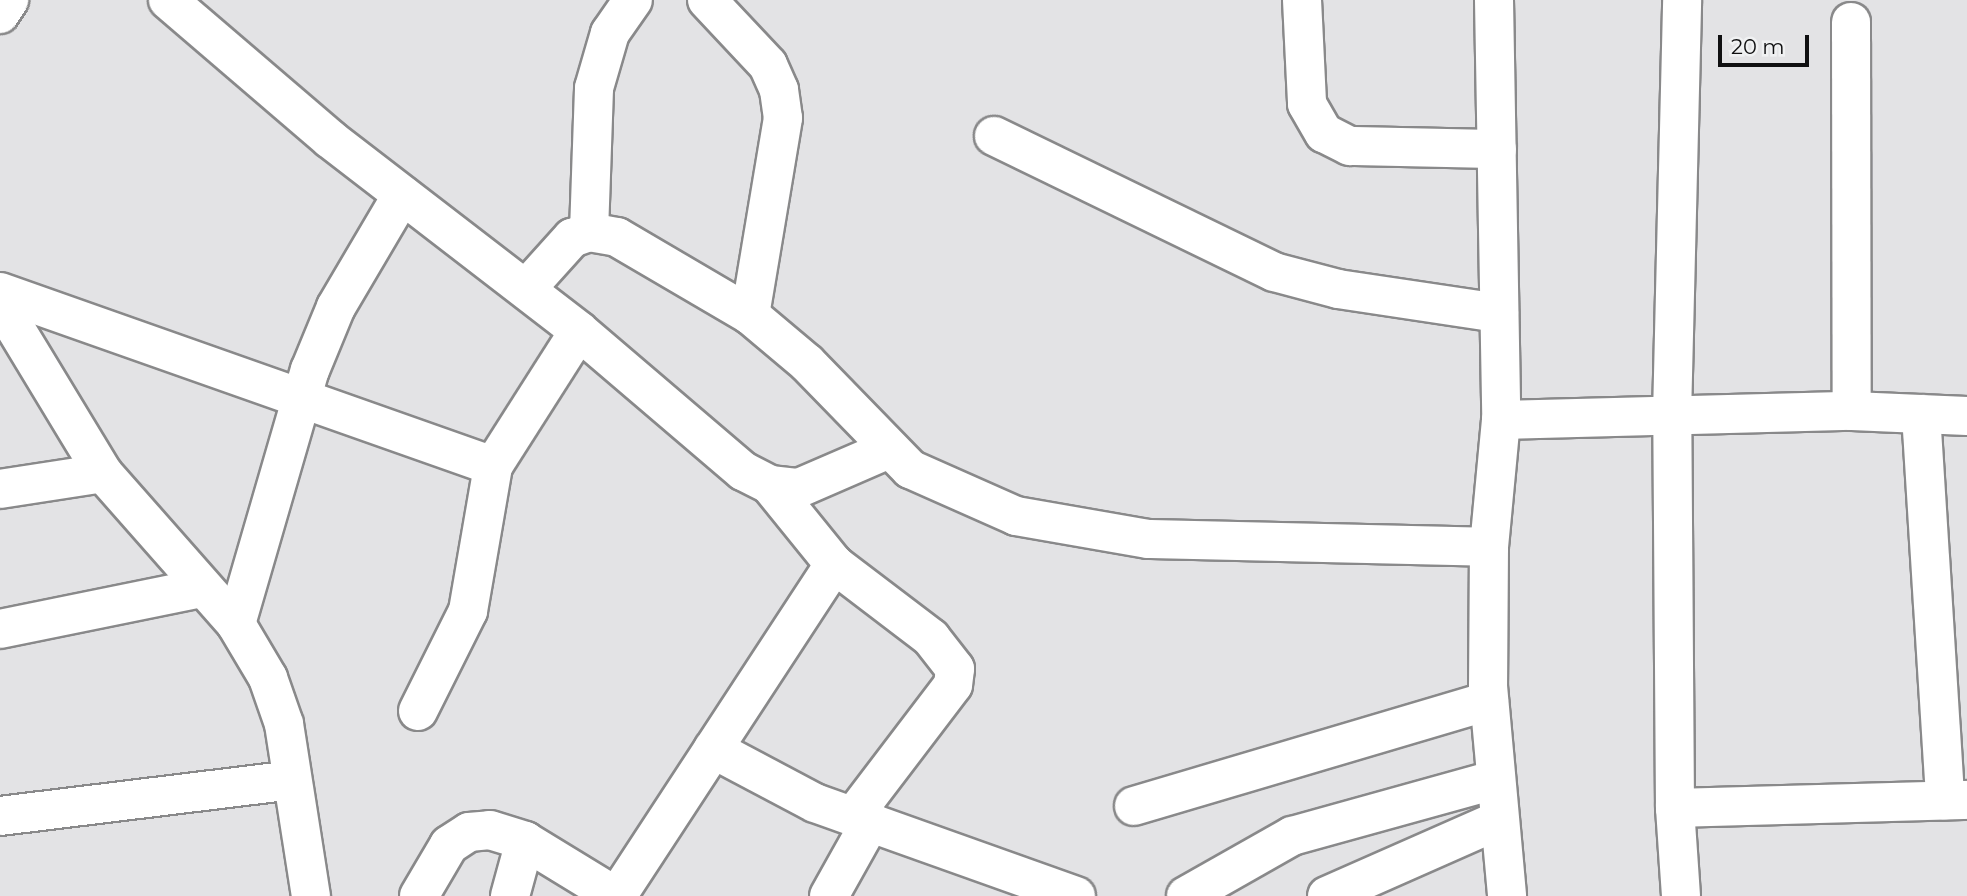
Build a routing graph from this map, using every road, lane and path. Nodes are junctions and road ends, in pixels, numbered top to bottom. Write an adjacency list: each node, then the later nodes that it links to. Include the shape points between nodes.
1 (9, 0): 8 (street)
2 (168, 0): 12 (street)
3 (633, 0): 13 (street, via 610,33 594,88)
4 (1303, 0): 11 (street, via 1307,104 1324,133 1350,146)
5 (1494, 0): 11 (street)
6 (1682, 0): 23 (street)
7 (729, 7): 18 (street, via 768,65 783,118)
8 (0, 14)
9 (1851, 22): 21 (street)
10 (994, 136): 17 (street, via 1274,272 1338,289)
11 (1497, 149): 17 (street)
12 (402, 195): 14 (street); 20 (street, via 336,307)
13 (589, 232): 14 (street, via 572,238); 18 (street, via 617,237 669,262)
14 (526, 289): 19 (street)
15 (0, 292): 20 (street)
16 (0, 303): 28 (street)
17 (1499, 313): 25 (street)
18 (750, 315): 26 (street, via 807,362)
19 (579, 331): 27 (street); 29 (street, via 743,471)
20 (299, 402): 27 (street); 34 (street)
21 (1852, 411): 22 (street); 23 (street)
22 (1921, 414): 24 (street); 41 (street)
23 (1672, 416): 25 (street); 43 (street)
24 (1967, 416)
25 (1501, 420): 31 (street)
26 (887, 450): 29 (street, via 799,488); 31 (street, via 948,490 1079,531 1148,539)
27 (493, 466): 37 (street, via 468,611)
28 (103, 473): 30 (street); 33 (street)
29 (770, 485): 32 (street)
30 (0, 489)
31 (1489, 547): 36 (street)
32 (834, 564): 38 (street); 45 (street, via 931,639 955,669 953,685)
33 (202, 588): 34 (street); 35 (street)
34 (236, 624): 39 (street, via 268,678 284,723)
35 (0, 629)
36 (1489, 701): 40 (street); 42 (street)
37 (418, 711)
38 (713, 749): 45 (street, via 775,785); 51 (street)
39 (292, 780): 44 (street); 48 (street)
40 (1494, 780): 46 (street); 54 (street, via 1292,836)
41 (1956, 800): 43 (street)
42 (1134, 806)
43 (1675, 808): 57 (street)
44 (0, 816)
45 (863, 818): 52 (street); 53 (street)
46 (1497, 821): 55 (street); 56 (street)
47 (525, 841): 49 (street, via 490,830 469,832 449,845); 50 (street); 51 (street)
48 (311, 896)
49 (419, 896)
50 (510, 896)
51 (616, 896)
52 (829, 896)
53 (1076, 896)
54 (1186, 896)
55 (1327, 896)
56 (1507, 896)
57 (1681, 896)

